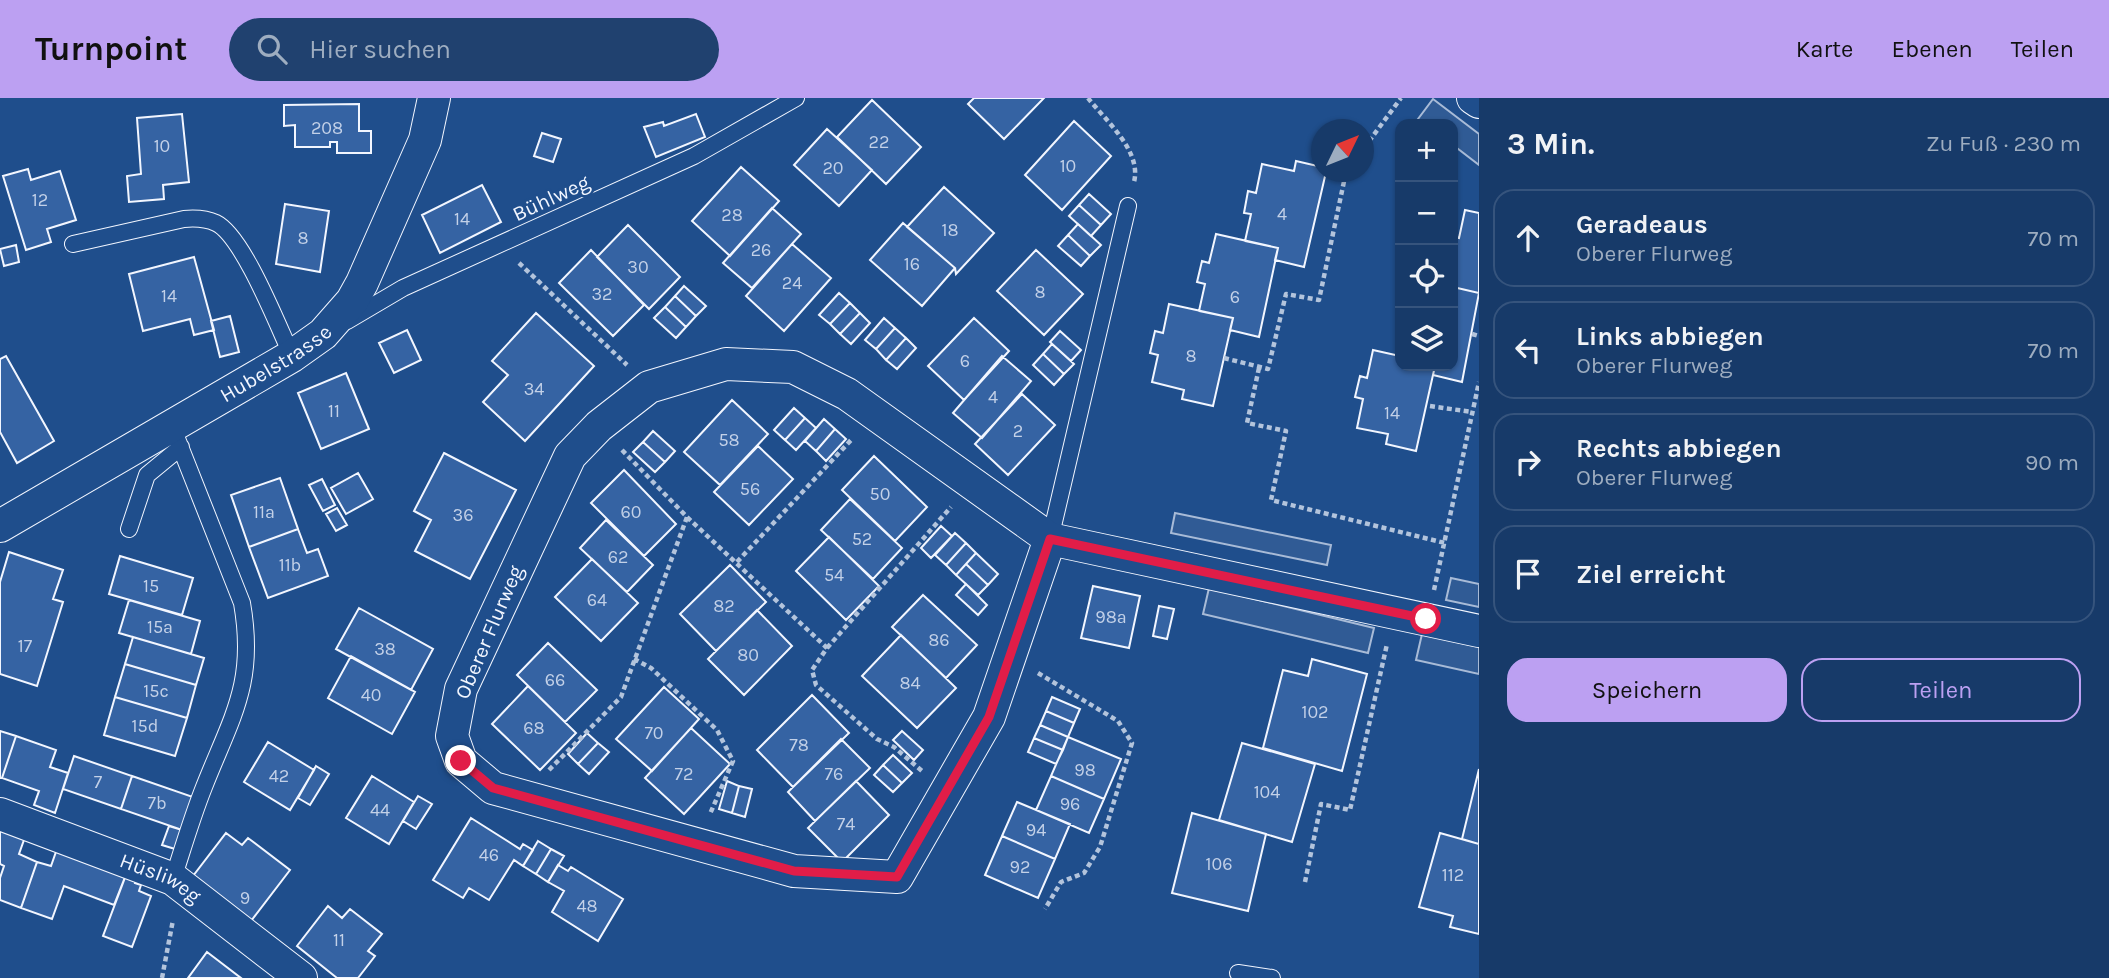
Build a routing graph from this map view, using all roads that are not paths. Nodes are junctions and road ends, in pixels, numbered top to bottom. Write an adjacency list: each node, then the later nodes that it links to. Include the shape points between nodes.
1 (435, 98): 7 (street, Hubelstrasse, via 425,141 372,265 352,301)
2 (796, 98): 7 (lane, Bühlweg, via 694,156 403,288)
3 (1474, 98): 4 (street)
4 (1479, 102)
5 (1129, 206): 12 (lane)
6 (73, 244): 8 (lane, via 184,219 216,223 237,243)
7 (323, 334): 8 (street, Hubelstrasse)
8 (292, 356): 9 (street, Hubelstrasse)
9 (176, 437): 10 (street, Hubelstrasse); 11 (lane, via 147,475); 15 (lane, via 242,603 248,662 237,712 204,788)
10 (0, 526)
11 (129, 529)
12 (1050, 539): 12 (street, Oberer Flurweg, via 989,717 897,877 794,871 493,788 461,761 452,736 461,689 570,456 599,426 649,387 726,364 793,366 848,394); 13 (street, Oberer Flurweg)
13 (1479, 631)
14 (0, 814): 15 (street, Hüsliweg)
15 (176, 881): 17 (street, Hüsliweg)
16 (1238, 973): 18 (lane)
17 (301, 978)
18 (1272, 978)

